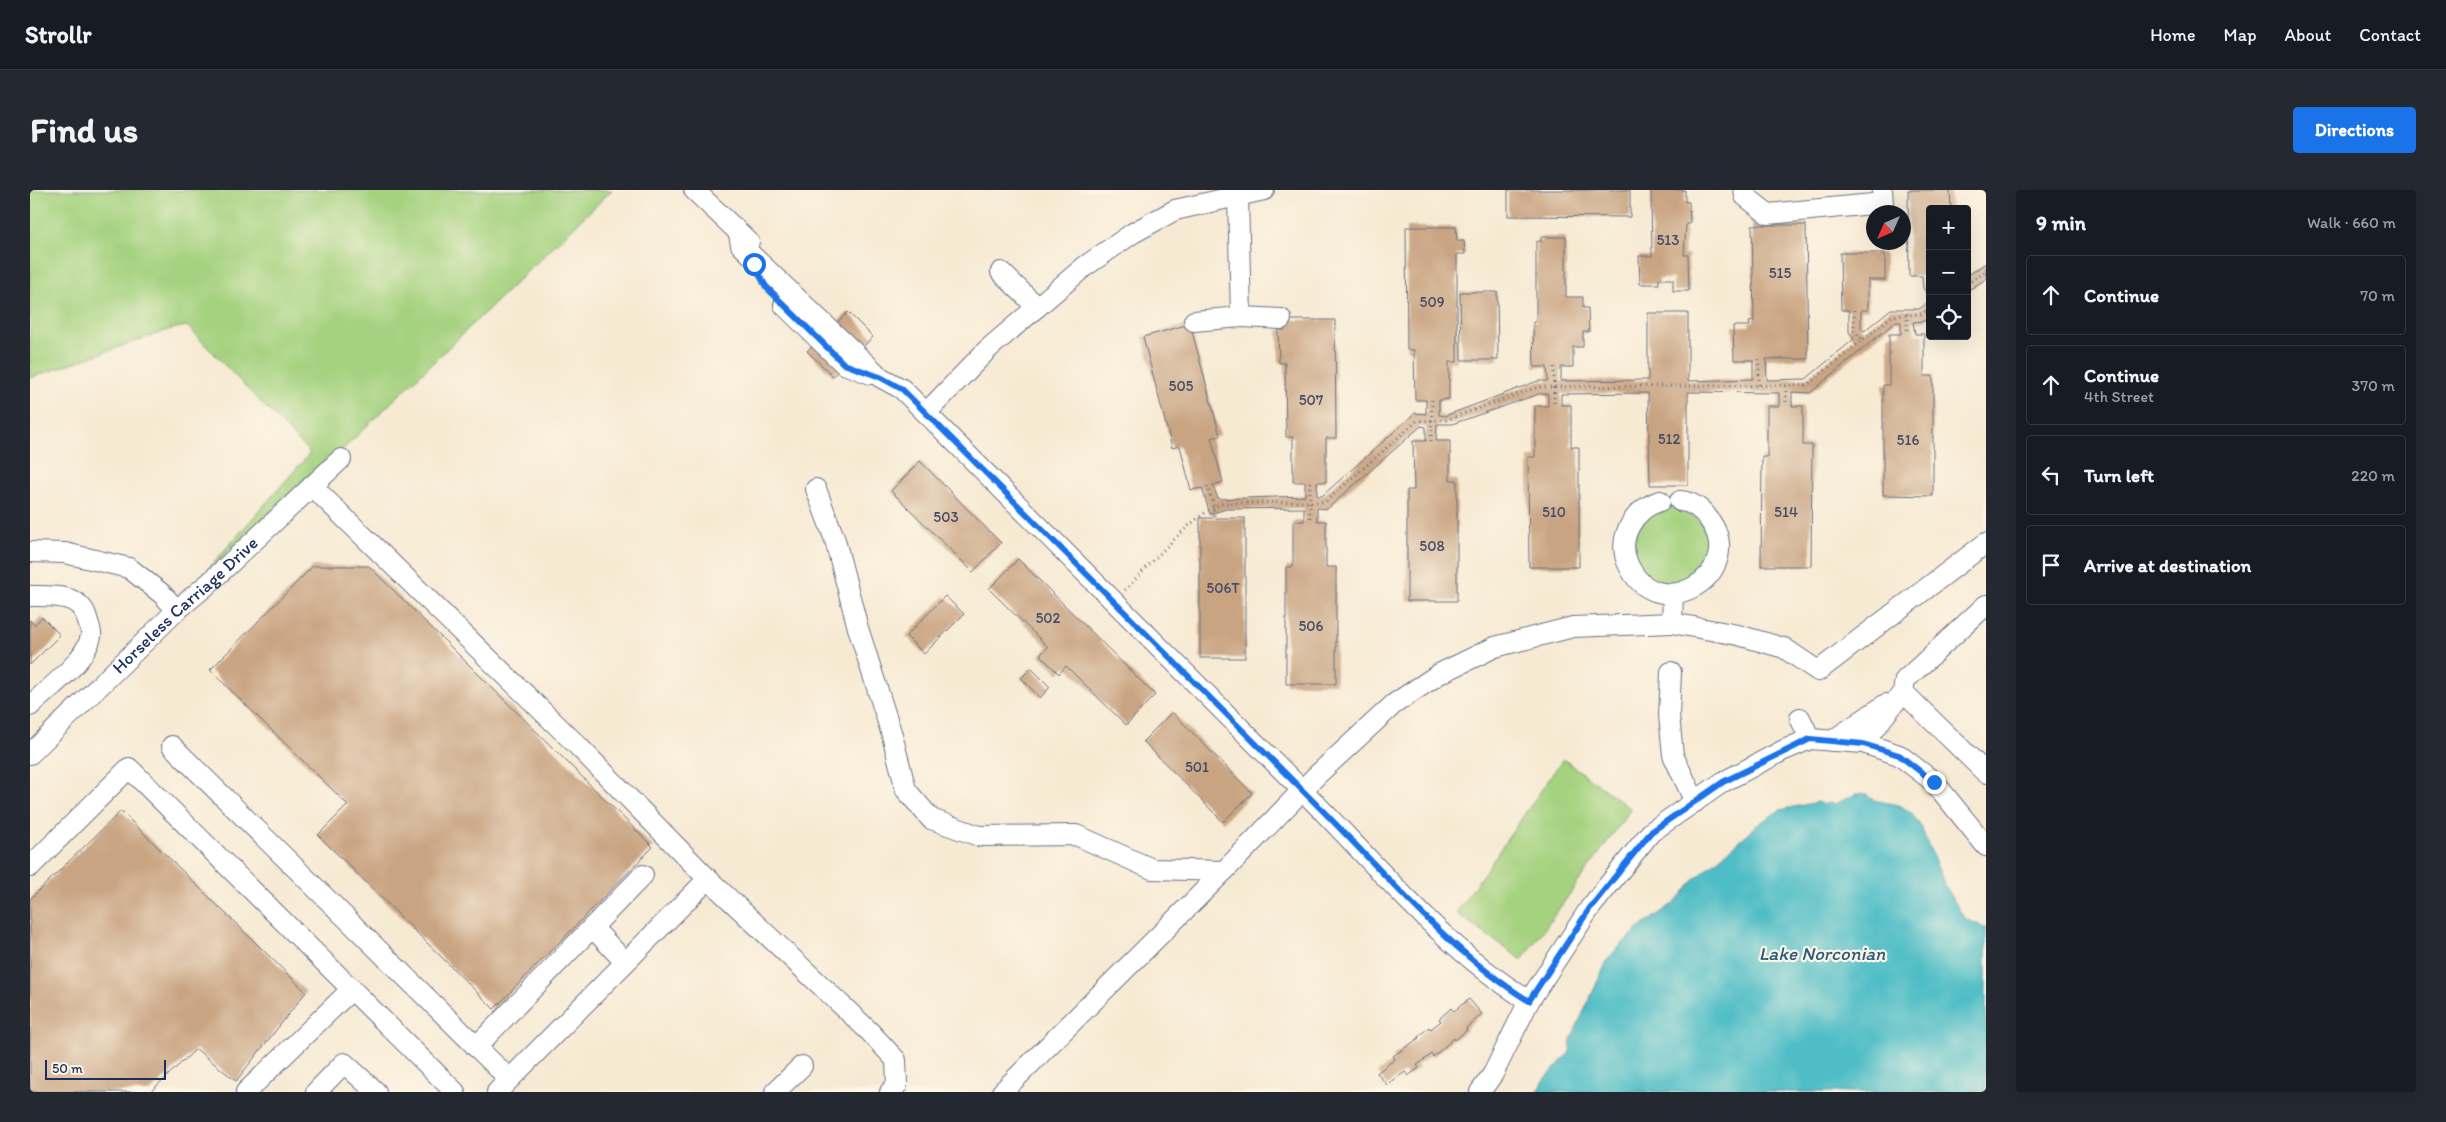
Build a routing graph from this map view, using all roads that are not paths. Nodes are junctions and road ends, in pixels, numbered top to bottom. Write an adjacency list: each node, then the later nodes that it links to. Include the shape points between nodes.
1 (694, 190): 6 (street)
2 (1264, 190): 5 (street)
3 (1744, 190): 4 (street, via 1746,196 1768,214 1883,203)
4 (1882, 190)
5 (1238, 196): 8 (street, via 1175,210 1084,267); 9 (street)
6 (740, 240): 12 (street, via 774,261 851,334); 12 (street, via 766,287 844,364)
7 (1001, 272): 8 (street)
8 (1037, 307): 13 (street, via 988,349)
9 (1240, 317): 10 (street); 11 (street)
10 (1281, 319)
11 (1194, 321)
12 (902, 389): 13 (street)
13 (926, 413): 34 (street)
14 (342, 459): 15 (street, Horseless Carriage Drive)
15 (312, 486): 22 (street, Horseless Carriage Drive); 40 (street, via 579,747)
16 (816, 489): 38 (street, via 835,540 906,790 930,819 979,836 1076,835 1152,869)
17 (1986, 543): 23 (street, via 1818,671 1784,648 1738,635)
18 (30, 552): 22 (street, via 65,553 129,568)
19 (1673, 594): 19 (street, via 1698,585 1712,570 1718,552 1714,525 1706,514 1687,502 1670,501 1645,507 1629,526 1624,549 1632,572 1640,581 1661,593); 23 (street)
20 (30, 596): 26 (street, via 67,598 77,603 86,613 91,634 88,646 75,663)
21 (1986, 605): 25 (street, via 1905,680)
22 (177, 610): 32 (street, Horseless Carriage Drive)
23 (1672, 623): 34 (street, via 1573,627 1495,647 1439,674 1394,704)
24 (1671, 672): 35 (street, via 1669,714 1673,756)
25 (1903, 692): 29 (street); 30 (street); 33 (street)
26 (30, 706)
27 (1800, 718): 28 (street)
28 (1810, 739): 29 (street); 35 (street, via 1723,782)
29 (1832, 741): 30 (street)
30 (1863, 744): 36 (street, via 1899,755 1934,782)
31 (172, 746): 45 (street)
32 (30, 754)
33 (1986, 773)
34 (1302, 790): 38 (street); 44 (street, via 1460,952)
35 (1695, 802): 44 (street, via 1651,832 1590,908)
36 (1986, 846)
37 (30, 867): 43 (street, via 129,768)
38 (1224, 871): 54 (street)
39 (643, 875): 41 (street)
40 (708, 880): 42 (street); 53 (street, via 896,1060 897,1085)
41 (592, 927): 42 (street); 45 (street)
42 (625, 962): 47 (street)
43 (352, 989): 48 (street); 51 (street)
44 (1529, 1001): 55 (street, via 1493,1074)
45 (476, 1047): 47 (street)
46 (802, 1066): 52 (street)
47 (503, 1085)
48 (246, 1092)
49 (316, 1092): 50 (street, via 344,1063)
50 (376, 1092)
51 (456, 1092)
52 (775, 1092)
53 (890, 1092)
54 (1002, 1092)
55 (1480, 1092)

